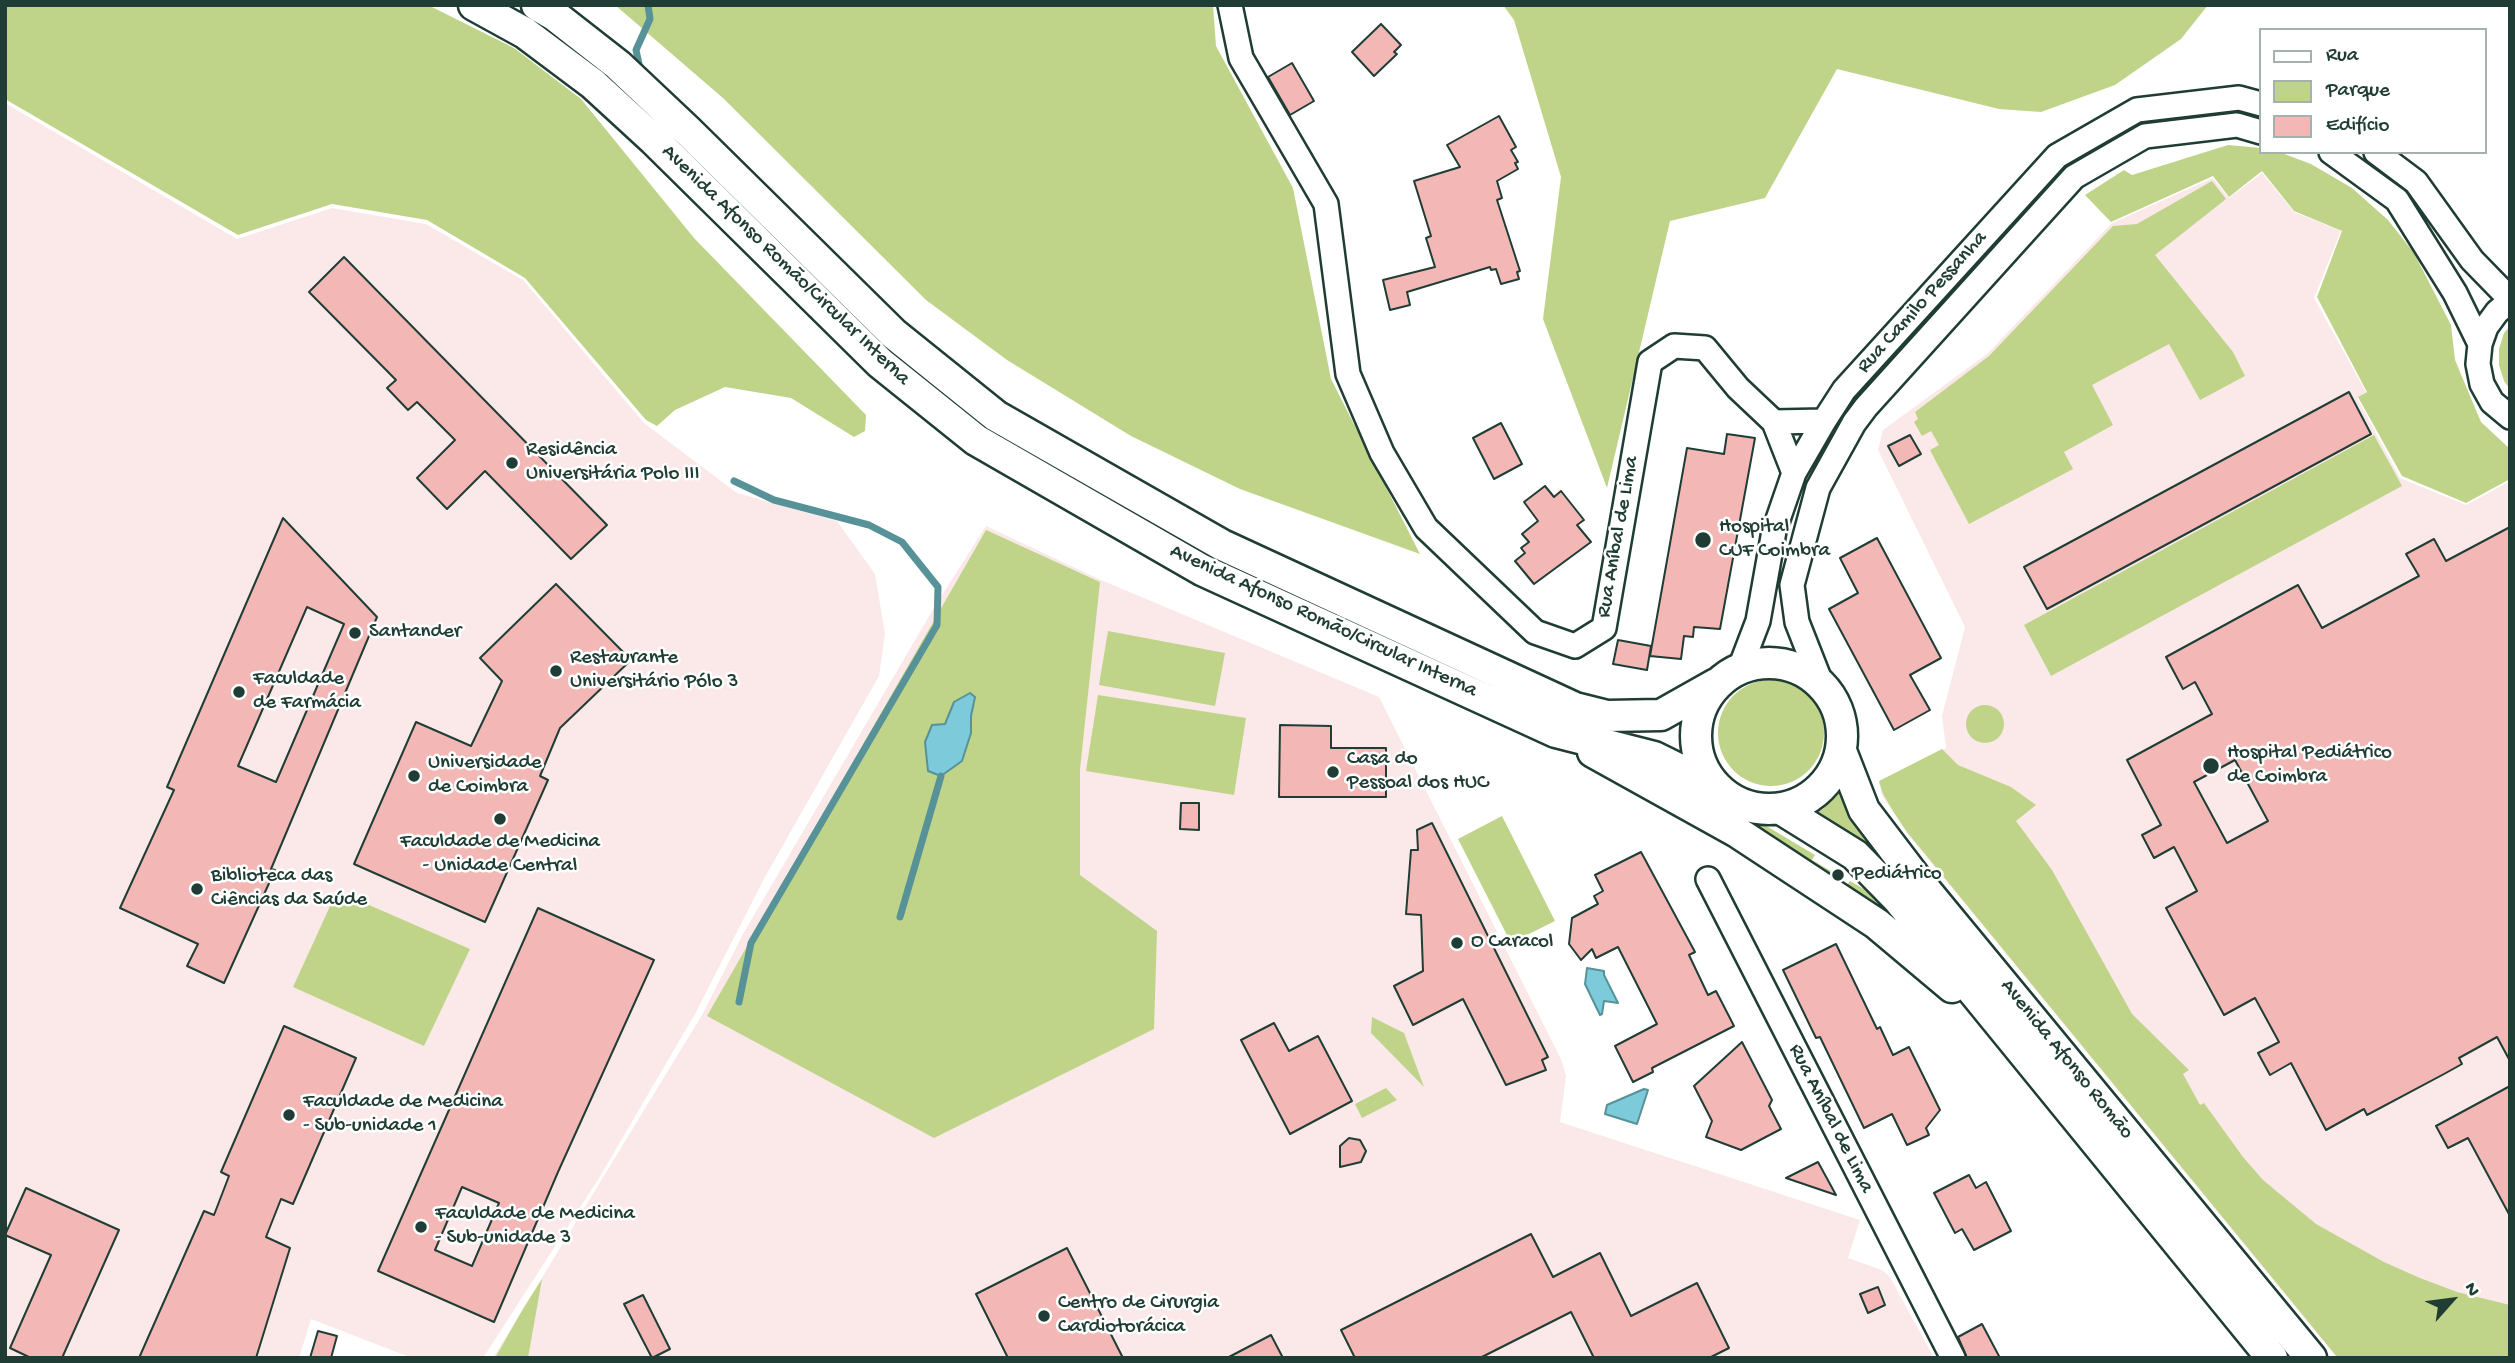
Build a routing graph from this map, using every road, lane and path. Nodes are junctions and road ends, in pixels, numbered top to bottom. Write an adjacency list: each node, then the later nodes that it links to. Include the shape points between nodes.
1 (474, 5): 16 (main road, Avenida Afonso Romão/Circular Interna, via 525,33 593,84 880,363 976,440 1202,569)
2 (537, 5): 14 (main road, Avenida Afonso Romão/Circular Interna, via 618,65 894,334 996,416 1222,545 1575,709 1608,716 1661,715)
3 (1230, 5): 12 (street, Rua Aníbal de Lima, via 1241,58 1326,204 1348,374 1382,453 1426,528 1535,632 1575,646 1604,628 1650,362 1674,345 1705,348)
4 (2260, 104): 11 (street, Rua Camilo Pessanha, via 2239,98 2137,110 2057,156 1844,390)
5 (2260, 132): 15 (street, Rua Camilo Pessanha, via 2237,125 2145,136 2074,177 1866,407 1818,488 1792,585 1797,622)
6 (2334, 154): 9 (street, via 2397,200 2455,293)
7 (2379, 154): 8 (street, via 2416,182 2472,260)
8 (2510, 300): 9 (street, via 2491,319)
9 (2480, 344): 10 (street, via 2483,384 2492,402)
10 (2510, 417)
11 (1824, 421): 12 (street); 13 (street, Rua Camilo Pessanha)
12 (1774, 422): 13 (street)
13 (1794, 473): 14 (street, Rua Camilo Pessanha, via 1774,531 1758,621)
14 (1728, 676): 15 (main road, via 1761,662 1783,663); 18 (main road, via 1703,703 1696,724 1696,747)
15 (1821, 683): 17 (main road, via 1843,726)
16 (1556, 732): 18 (main road, Avenida Afonso Romão/Circular Interna, via 1654,757); 21 (main road, via 1737,832 1877,924)
17 (1841, 751): 19 (main road, via 1836,768 1820,789); 24 (main road, Avenida Afonso Romão, via 1864,810 1918,881)
18 (1717, 788): 19 (main road, via 1758,809)
19 (1781, 809): 21 (main road, Avenida Afonso Romão, via 1855,855 1898,899)
20 (1709, 879): 22 (street, Rua Aníbal de Lima)
21 (2005, 1031): 23 (main road, Avenida Afonso Romão)
22 (1953, 1358)
23 (2272, 1358)
24 (2311, 1358)

